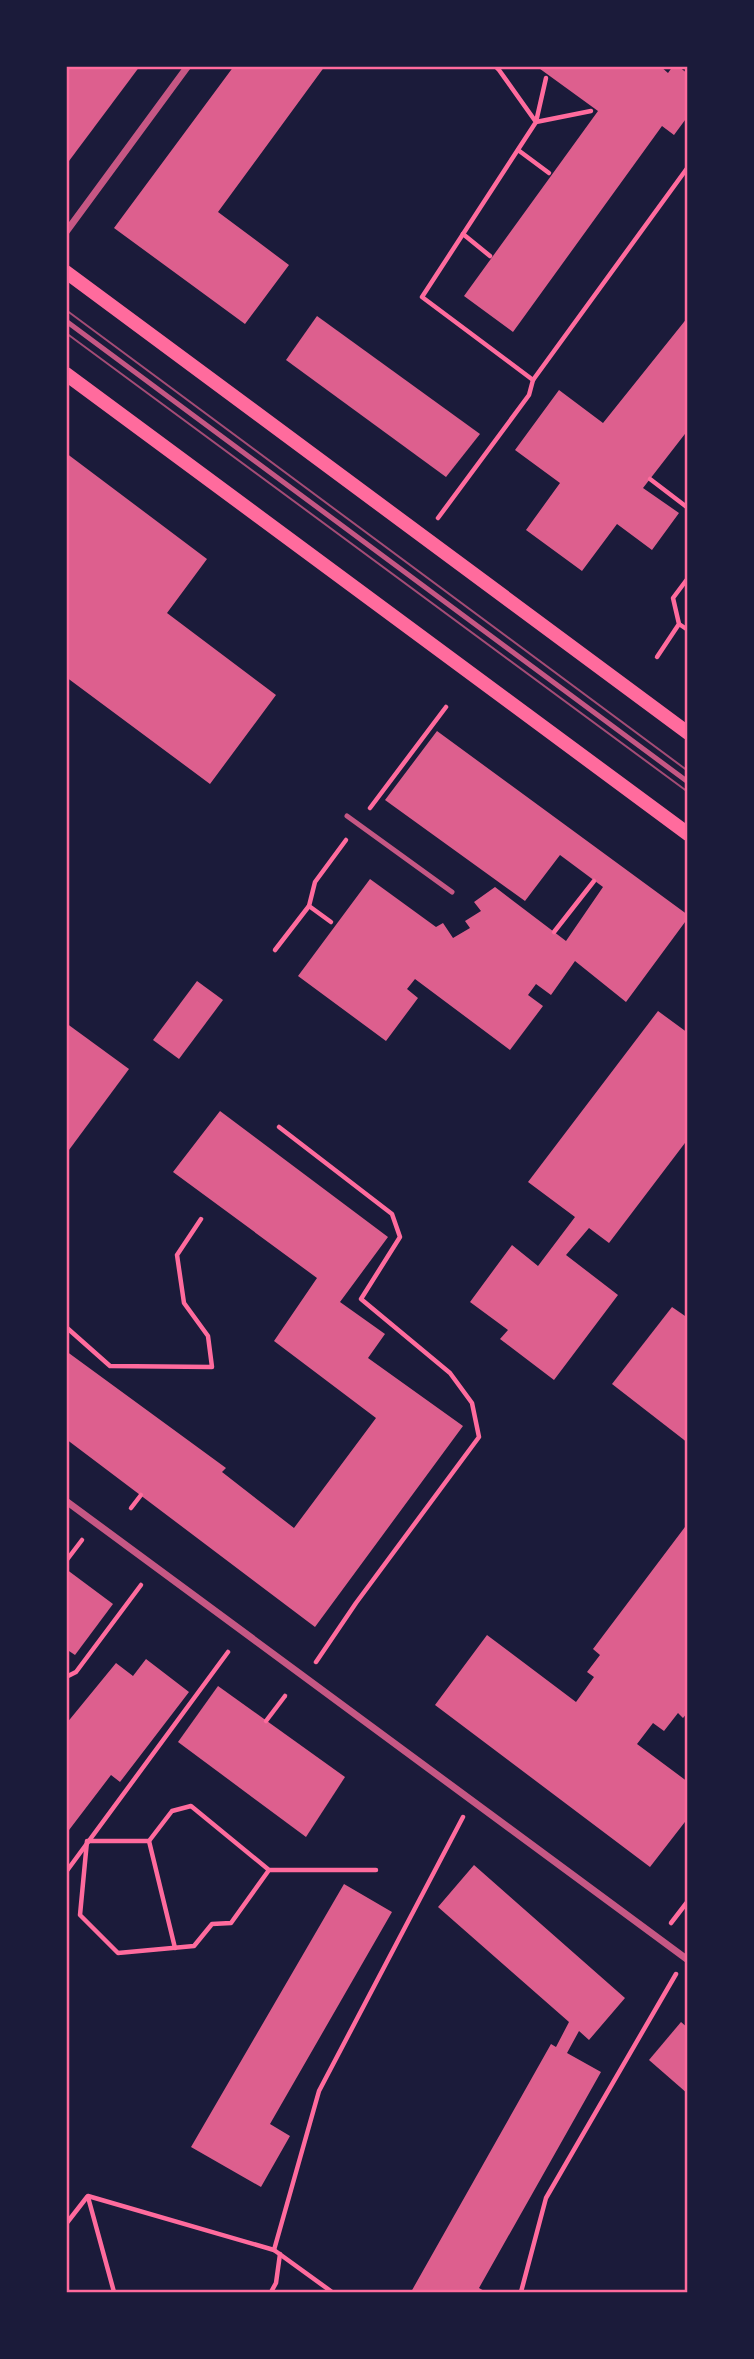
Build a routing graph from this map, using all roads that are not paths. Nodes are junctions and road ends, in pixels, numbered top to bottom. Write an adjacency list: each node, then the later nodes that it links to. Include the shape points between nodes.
1 (188, 66): 2 (street)
2 (66, 232)
3 (66, 272): 6 (main road)
4 (66, 321): 7 (lane)
5 (66, 374): 9 (main road)
6 (688, 733)
7 (688, 782)
8 (347, 816): 10 (lane)
9 (688, 834)
10 (452, 892)
11 (66, 1501): 12 (street)
12 (687, 1959)

